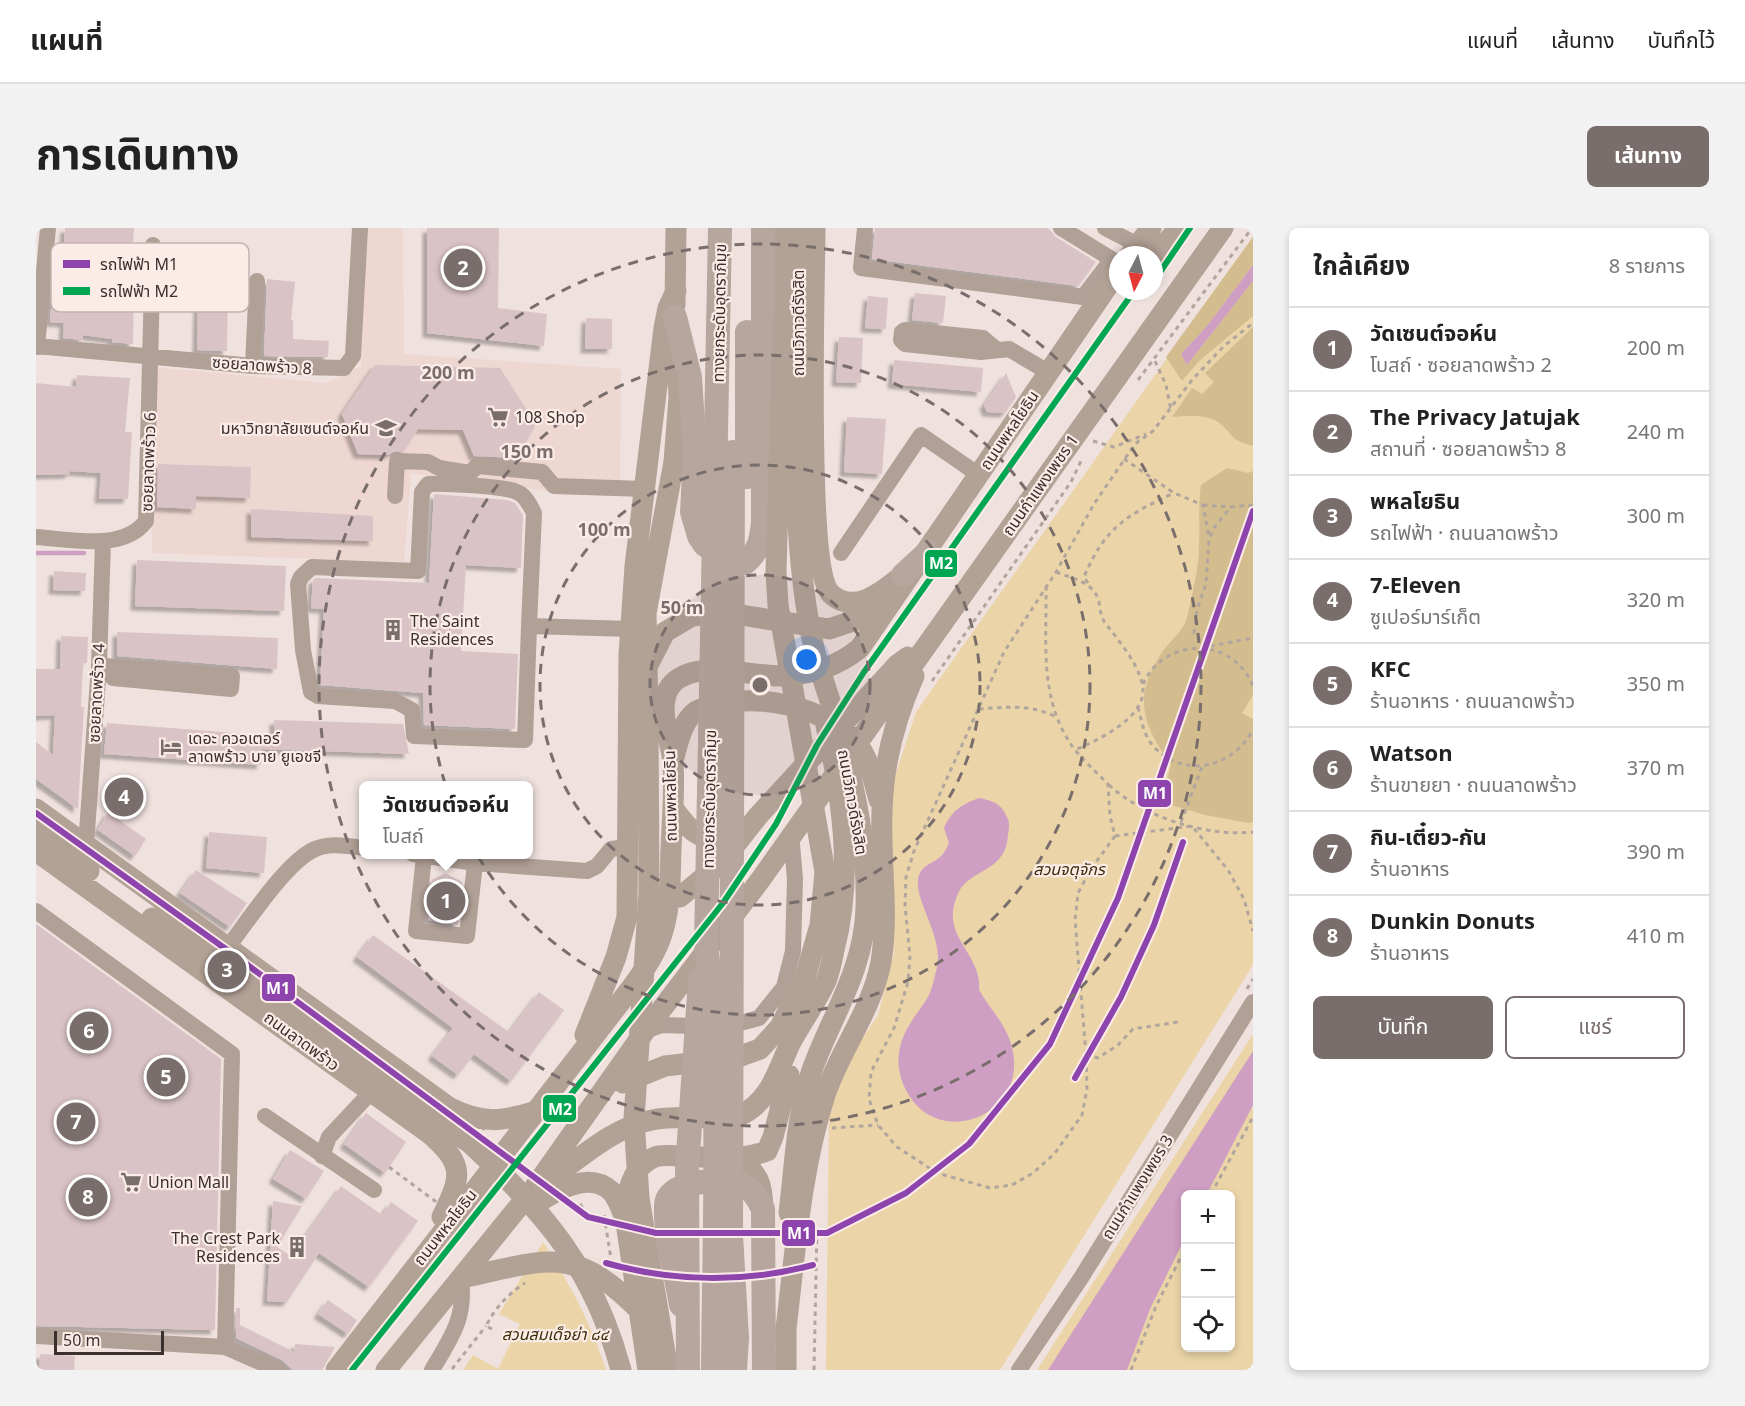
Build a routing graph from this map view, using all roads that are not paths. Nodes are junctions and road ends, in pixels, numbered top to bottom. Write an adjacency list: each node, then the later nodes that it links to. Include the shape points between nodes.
1 (48, 228): 30 (street)
2 (360, 228): 33 (street, ซอยลาดพร้าว 8, via 350,362 334,370)
3 (676, 228): 25 (main road)
4 (713, 228): 111 (highway, bridge, via 713,334 695,756)
5 (720, 228): 75 (highway, ทางยกระดับอุตราภิมุข, bridge)
6 (734, 228): 113 (highway, ทางยกระดับอุตราภิมุข, bridge, via 731,1235)
7 (748, 228): 114 (highway, bridge)
8 (763, 228): 43 (highway, via 763,523 761,543)
9 (782, 228): 82 (main road, bridge, via 776,573 778,605 825,872 820,925 805,978 780,1027 760,1048 735,1058 665,1066)
10 (799, 228): 100 (main road, ถนนวิภาวดีรังสิต, bridge, via 800,554 814,648 840,731 858,810 867,880 866,911 854,974 812,1071 804,1105 789,1213)
11 (815, 228): 38 (main road)
12 (865, 228): 22 (street, via 861,268 1083,297)
13 (1061, 228): 21 (street)
14 (1105, 228): 18 (street)
15 (1151, 228): 19 (main road, ถนนพหลโยธิน)
16 (1179, 228): 20 (main road, ถนนพหลโยธิน)
17 (1223, 228): 47 (main road, ถนนกำแพงเพชร 1, via 1139,343 1088,434)
18 (1119, 246)
19 (1137, 246)
20 (1148, 246)
21 (1109, 249)
22 (1109, 274)
23 (257, 281): 33 (street)
24 (1109, 284): 27 (main road, ถนนพหลโยธิน)
25 (676, 291): 29 (main road); 36 (main road, via 664,328)
26 (1109, 294): 27 (main road, ถนนพหลโยธิน)
27 (1089, 311): 34 (main road, ถนนพหลโยธิน)
28 (152, 312): 32 (street, ซอยลาดพร้าว 6)
29 (675, 317): 43 (highway, via 690,377 692,512 696,528 705,545 728,560); 48 (main road, via 678,432 646,614)
30 (37, 346): 32 (street, ซอยลาดพร้าว 8)
31 (996, 349): 34 (street, via 1009,349)
32 (151, 358): 33 (street, ซอยลาดพร้าว 8); 40 (street, ซอยลาดพร้าว 6, via 146,521 139,531)
33 (253, 366)
34 (1048, 372): 35 (main road, ถนนพหลโยธิน)
35 (979, 475): 41 (main road, ถนนพหลโยธิน); 42 (street, via 921,435)
36 (645, 489): 37 (street, via 554,486 542,472 477,466 470,473 439,468 428,462 397,461); 46 (main road)
37 (395, 496)
38 (814, 517): 43 (main road, via 805,544 793,555); 44 (main road, via 822,579 831,595 850,603 865,600)
39 (36, 537): 40 (street, ซอยลาดพร้าว 6)
40 (103, 541): 49 (street, ซอยลาดพร้าว 4)
41 (928, 552): 44 (highway); 50 (main road, ถนนพหลโยธิน, via 872,635)
42 (842, 553)
43 (745, 563)
44 (903, 575): 48 (main road, via 856,620 829,629 728,612 692,616 665,632)
45 (529, 626): 45 (street, via 525,740 414,736 412,710 405,705 318,696 311,692 298,584 312,567 418,571 422,492 428,484 517,492 534,513); 46 (street)
46 (631, 628): 65 (main road)
47 (929, 643): 52 (main road, via 897,665); 53 (main road, ถนนกำแพงเพชร 1); 58 (main road, via 894,731)
48 (648, 665): 109 (main road, bridge, via 649,894 634,1119 639,1198)
49 (102, 666): 49 (street, via 232,676 231,689 112,678); 62 (street, ซอยลาดพร้าว 4)
50 (834, 666): 51 (main road, via 815,678); 54 (main road, ถนนพหลโยธิน, via 795,675 708,671 681,678 665,697)
51 (747, 701): 52 (main road, via 808,711); 54 (main road, via 695,711 682,729)
52 (831, 729): 53 (main road); 55 (main road); 59 (main road)
53 (857, 742): 55 (main road, ถนนกำแพงเพชร 1); 58 (main road, via 874,780)
54 (673, 763): 56 (main road, ถนนพหลโยธิน)
55 (836, 771): 61 (main road); 83 (main road, via 846,880 840,928 826,980)
56 (673, 808): 59 (main road, via 687,828 709,839 737,833); 69 (main road, ถนนพหลโยธิน)
57 (36, 809): 62 (main road, ถนนลาดพร้าว)
58 (882, 812): 74 (main road)
59 (758, 816): 71 (main road, via 721,863 691,891)
60 (36, 832): 107 (main road, bridge, via 471,1144 509,1179 567,1248 597,1302)
61 (791, 833): 78 (main road); 78 (street, via 795,879 793,951 784,987 759,1018 725,1027 663,1025)
62 (86, 845): 76 (main road, ถนนลาดพร้าว)
63 (359, 848): 76 (street, via 336,845 315,849 297,860)
64 (36, 851): 80 (main road, ถนนลาดพร้าว)
65 (628, 855): 68 (street, via 611,849 597,866 587,870); 70 (main road, via 631,876); 73 (main road)
66 (419, 859): 68 (street, via 416,931 467,936)
67 (448, 859): 68 (street)
68 (476, 863)
69 (670, 865): 70 (main road); 71 (main road, ถนนพหลโยธิน)
70 (644, 892): 71 (main road); 73 (main road)
71 (669, 900): 79 (main road, ถนนพหลโยธิน, via 664,928 644,971)
72 (36, 911): 101 (street, via 232,1054)
73 (627, 917): 79 (main road, via 616,957)
74 (885, 918): 86 (main road, via 870,899 860,899 854,905 844,952 827,998 790,1071); 100 (main road, via 873,989 826,1093 815,1129)
75 (706, 944): 110 (highway, bridge, via 697,998 687,1168); 112 (highway, ทางยกระดับอุตราภิมุข, bridge, via 715,1097)
76 (228, 947): 81 (main road, ถนนลาดพร้าว)
77 (1253, 1002): 117 (street, ถนนกำแพงเพชร 3)
78 (645, 1031): 82 (main road)
79 (575, 1059): 84 (main road, ถนนพหลโยธิน)
80 (372, 1091): 87 (main road, ถนนลาดพร้าว); 88 (street, via 329,1137)
81 (432, 1095): 84 (main road, ถนนลาดพร้าว, via 466,1116 490,1121); 87 (main road, via 431,1114 424,1120)
82 (601, 1096): 90 (main road)
83 (765, 1096): 86 (main road, via 775,1102); 90 (main road, via 739,1116 654,1119 634,1125 614,1133)
84 (536, 1111): 95 (main road, ถนนพหลโยธิน)
85 (265, 1116): 88 (street)
86 (778, 1116): 89 (main road, via 767,1151)
87 (411, 1120): 95 (main road, ถนนลาดพร้าว, via 445,1148 458,1176)
88 (322, 1156): 91 (street)
89 (740, 1157): 92 (main road, via 759,1176); 93 (main road, via 656,1156 640,1166 631,1182)
90 (534, 1188): 94 (main road)
91 (374, 1190)
92 (763, 1209): 110 (highway, via 748,1188 720,1182 689,1184 674,1191 667,1201 685,1328); 115 (highway)
93 (625, 1216): 94 (main road, via 613,1193 603,1185 577,1182 549,1194); 97 (main road)
94 (507, 1222): 96 (main road)
95 (427, 1250): 103 (main road, ถนนพหลโยธิน)
96 (461, 1278): 97 (main road, via 563,1261 598,1274); 98 (main road); 106 (street, via 462,1312 457,1329)
97 (641, 1312): 108 (main road)
98 (427, 1319): 104 (main road); 105 (main road)
99 (36, 1336): 101 (street)
100 (785, 1337): 116 (main road, ถนนวิภาวดีรังสิต)
101 (225, 1347): 102 (street)
102 (278, 1370)
103 (336, 1370)
104 (386, 1370)
105 (406, 1370)
106 (432, 1370)
107 (621, 1370)
108 (648, 1370)
109 (668, 1370)
110 (686, 1370)
111 (698, 1370)
112 (714, 1370)
113 (737, 1370)
114 (747, 1370)
115 (764, 1370)
116 (786, 1370)
117 (1019, 1370)

